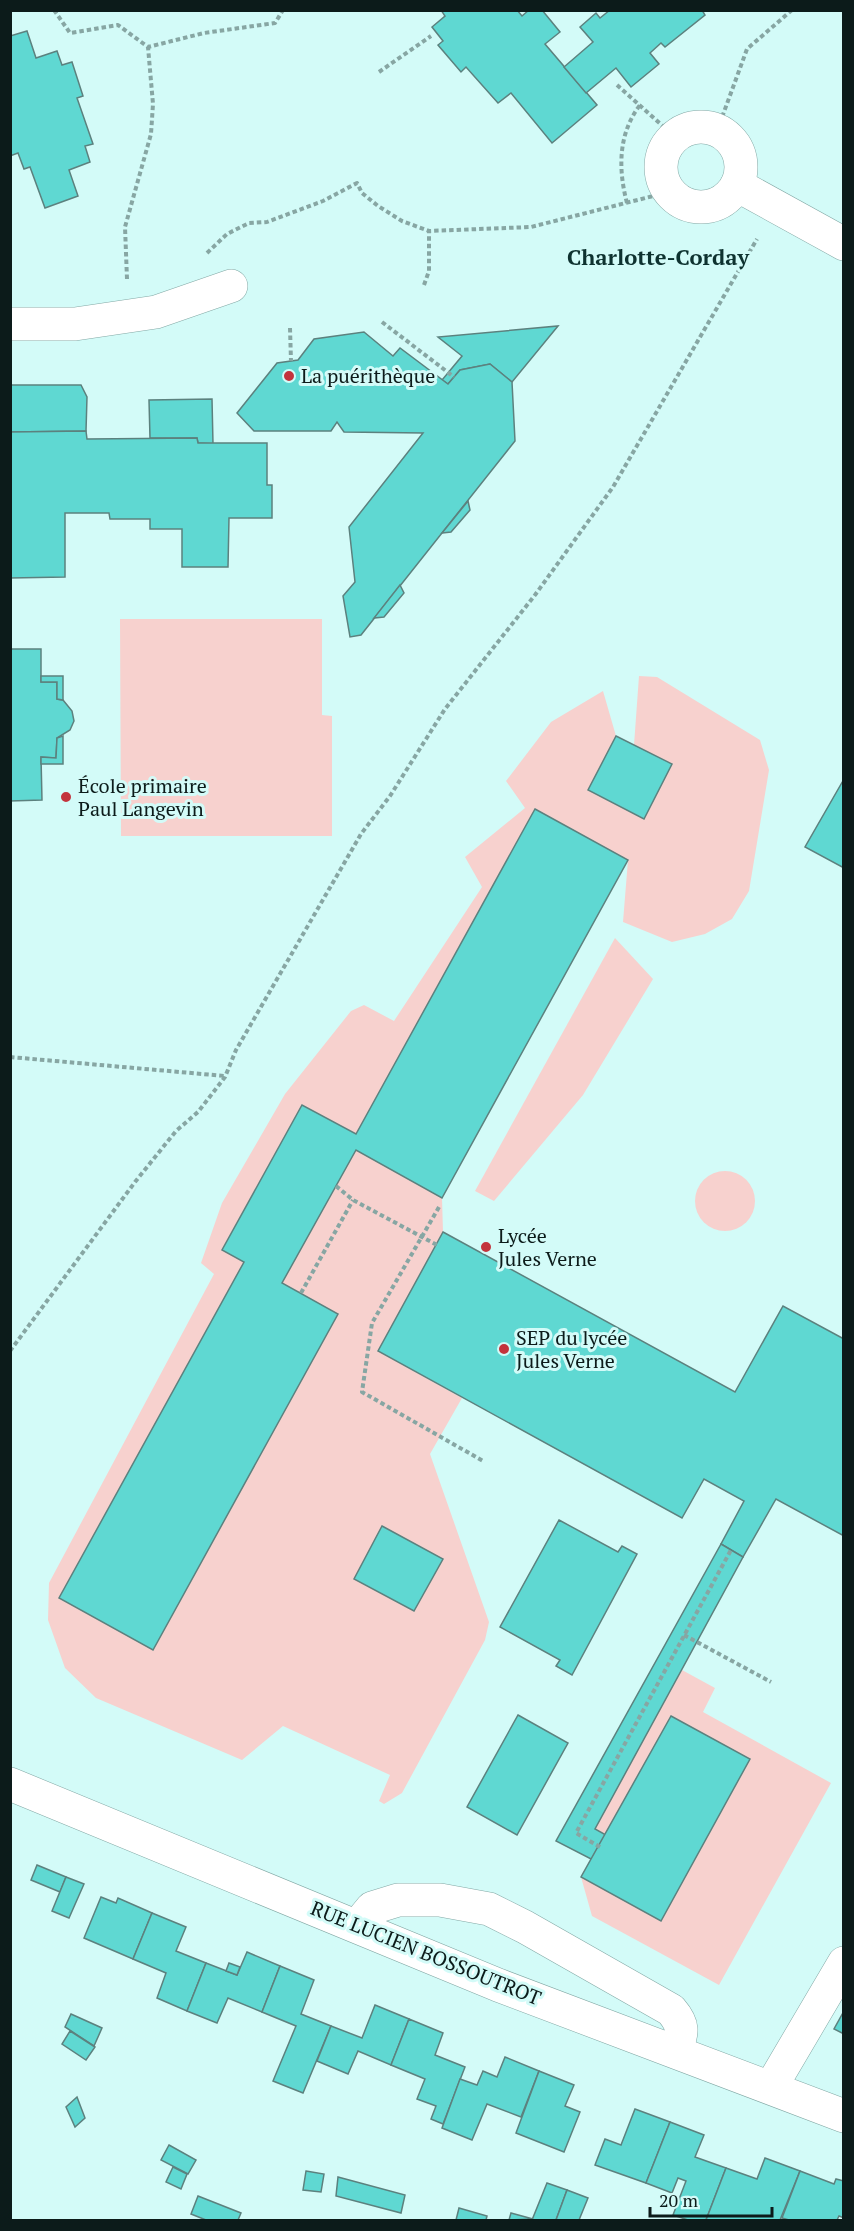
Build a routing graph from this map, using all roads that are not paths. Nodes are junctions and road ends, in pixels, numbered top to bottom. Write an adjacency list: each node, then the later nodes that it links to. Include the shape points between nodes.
1 (737, 185): 1 (street, via 740,157 735,146 717,131 691,129 675,137 663,154 661,167 669,192 690,205 702,208 725,200); 2 (street)
2 (843, 244)
3 (231, 286): 4 (street, via 156,312 75,324)
4 (10, 324)
5 (10, 1784): 6 (street, RUE LUCIEN BOSSOUTROT)
6 (358, 1925): 8 (street, RUE LUCIEN BOSSOUTROT, via 498,1985); 8 (street, via 372,1908 398,1900 470,1904 489,1909 671,2010 682,2022 683,2032)
7 (843, 1962): 9 (street)
8 (676, 2050): 9 (street, RUE LUCIEN BOSSOUTROT)
9 (771, 2088): 10 (street, RUE LUCIEN BOSSOUTROT)
10 (843, 2116)

